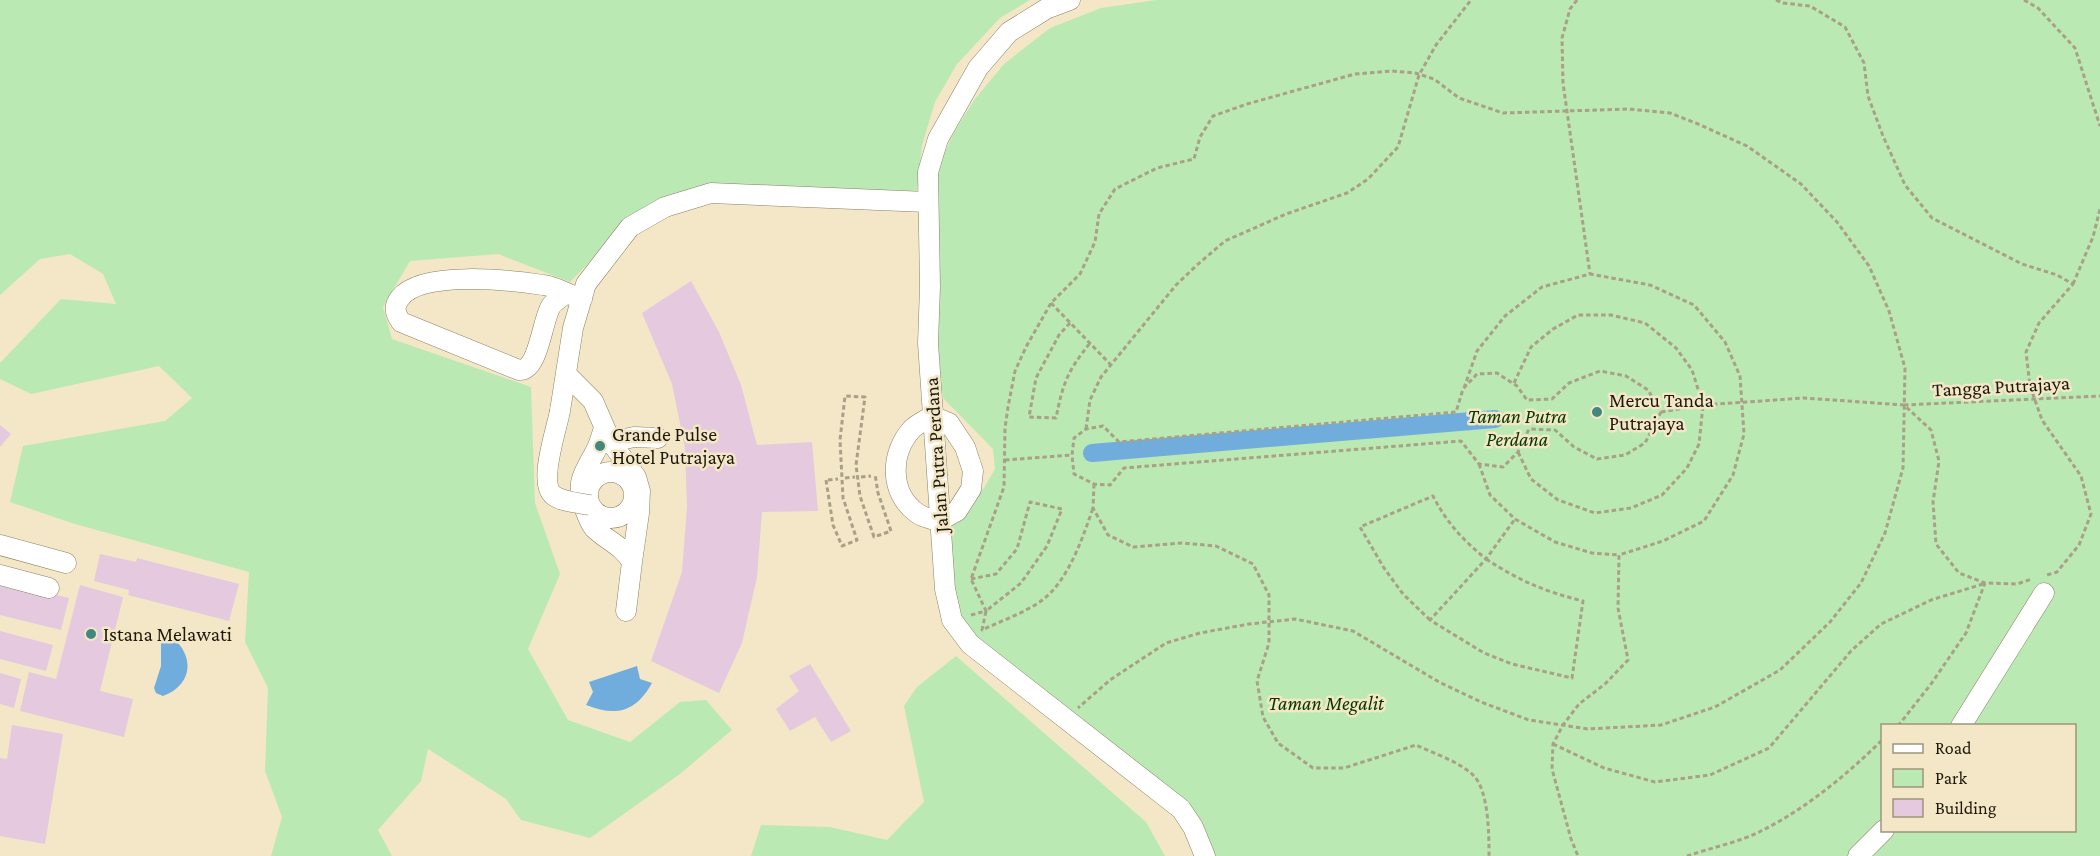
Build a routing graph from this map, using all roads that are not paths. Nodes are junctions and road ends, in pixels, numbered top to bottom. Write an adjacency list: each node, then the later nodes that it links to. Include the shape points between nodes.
1 (1070, 0): 2 (street, Jalan Putra Perdana, via 1046,9 1009,32 978,68 938,139 928,172)
2 (927, 202): 3 (street, via 711,193 664,207 630,226); 5 (street, Jalan Putra Perdana)
3 (573, 297): 3 (street, via 546,285 438,280 402,295 395,314 401,322 524,370 529,367 551,305); 4 (street)
4 (567, 375): 6 (street, via 593,401); 8 (street, bridge, via 547,469 550,491 554,496)
5 (932, 416): 9 (street, Jalan Putra Perdana); 9 (street, via 949,423 965,447 974,471 971,489 957,511); 9 (street, via 913,428 900,447 895,471 901,496 918,514)
6 (605, 438): 7 (street); 11 (street, via 633,471 640,491); 11 (street, via 585,469 581,498 595,529 621,548)
7 (658, 438)
8 (590, 505)
9 (939, 521): 19 (street, Jalan Putra Perdana, via 945,590 952,620 970,644 1180,809)
10 (0, 545): 12 (street)
11 (632, 562): 16 (street)
12 (66, 563)
13 (0, 575): 15 (street)
14 (2042, 582): 17 (street)
15 (49, 588)
16 (626, 612)
17 (1962, 724)
18 (1883, 832): 20 (street)
19 (1204, 856)
20 (1858, 856)

